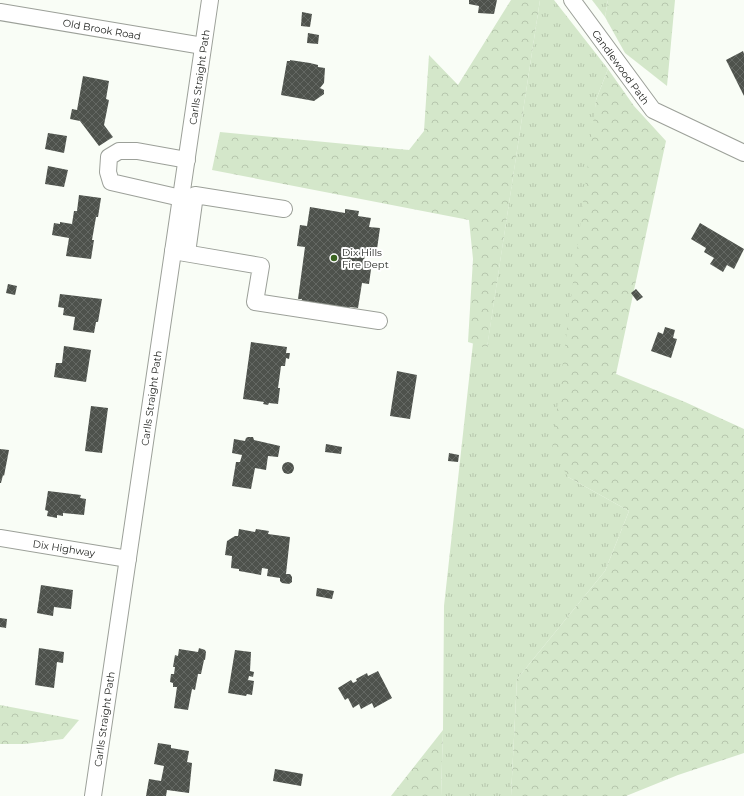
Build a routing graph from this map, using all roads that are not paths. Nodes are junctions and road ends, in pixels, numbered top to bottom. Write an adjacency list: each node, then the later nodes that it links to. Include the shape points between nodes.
1 (210, 0): 4 (street, Carlls Straight Path)
2 (572, 0): 5 (street, Candlewood Path, via 653,110)
3 (0, 12): 4 (street, Old Brook Road)
4 (203, 46): 6 (street, Carlls Straight Path)
5 (744, 153)
6 (187, 160): 7 (street, Carlls Straight Path); 7 (street, via 137,151 120,151 109,157 108,172 111,182)
7 (186, 195): 8 (street); 9 (street, Carlls Straight Path)
8 (284, 209)
9 (180, 252): 10 (street, via 261,266 255,302); 12 (street, Carlls Straight Path)
10 (379, 321)
11 (0, 538): 12 (street, Dix Highway)
12 (128, 559): 13 (street, Carlls Straight Path)
13 (93, 796)

